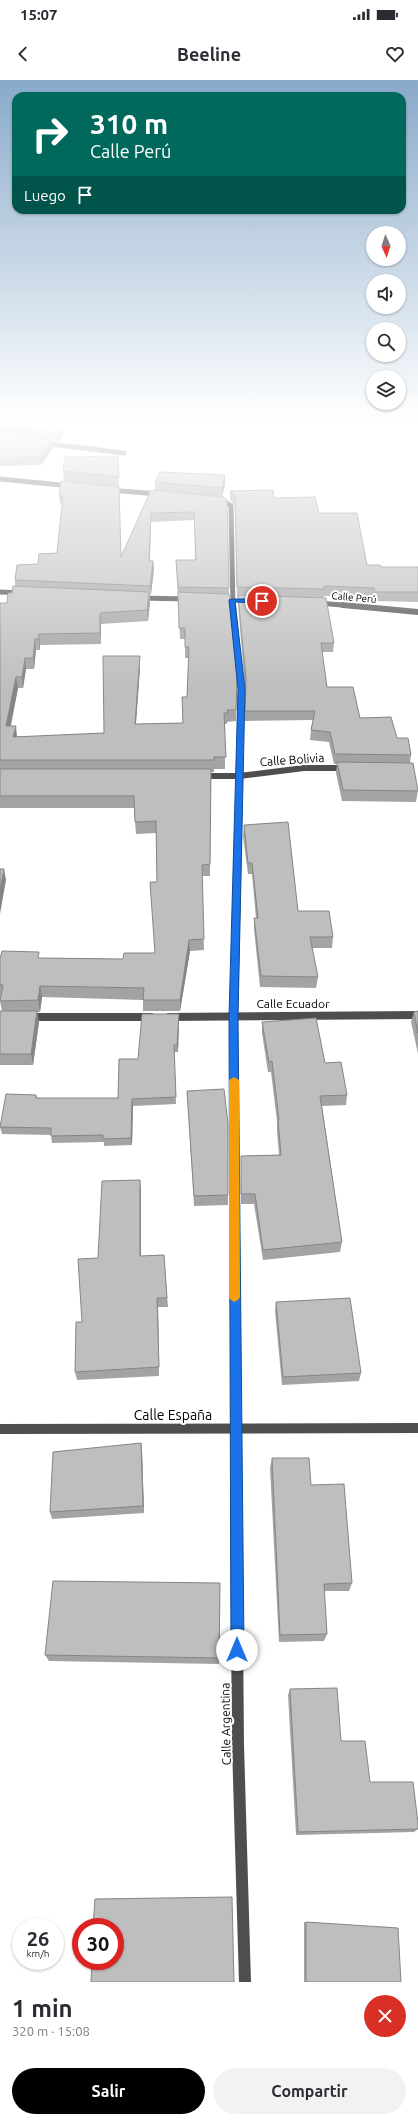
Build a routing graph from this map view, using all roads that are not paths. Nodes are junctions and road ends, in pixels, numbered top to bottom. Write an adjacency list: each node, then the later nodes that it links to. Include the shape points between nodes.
1 (231, 511): 10 (street, Calle Argentina, via 232,600 241,689)
2 (0, 592): 3 (street)
3 (31, 594)
4 (132, 598): 5 (street)
5 (194, 599)
6 (307, 603): 7 (street, Calle Perú)
7 (418, 612)
8 (355, 768): 10 (street, Calle Bolivia, via 304,768)
9 (191, 776): 10 (street, Calle Bolivia)
10 (239, 776): 13 (street, Calle Argentina)
11 (418, 1015): 13 (street, Calle Ecuador)
12 (16, 1017): 13 (street, Calle Ecuador)
13 (234, 1017): 16 (street, Calle Argentina)
14 (418, 1428): 16 (street, Calle España)
15 (0, 1429): 16 (street, Calle España)
16 (235, 1430): 17 (street, Calle Argentina, via 238,1745)
17 (245, 1982)

